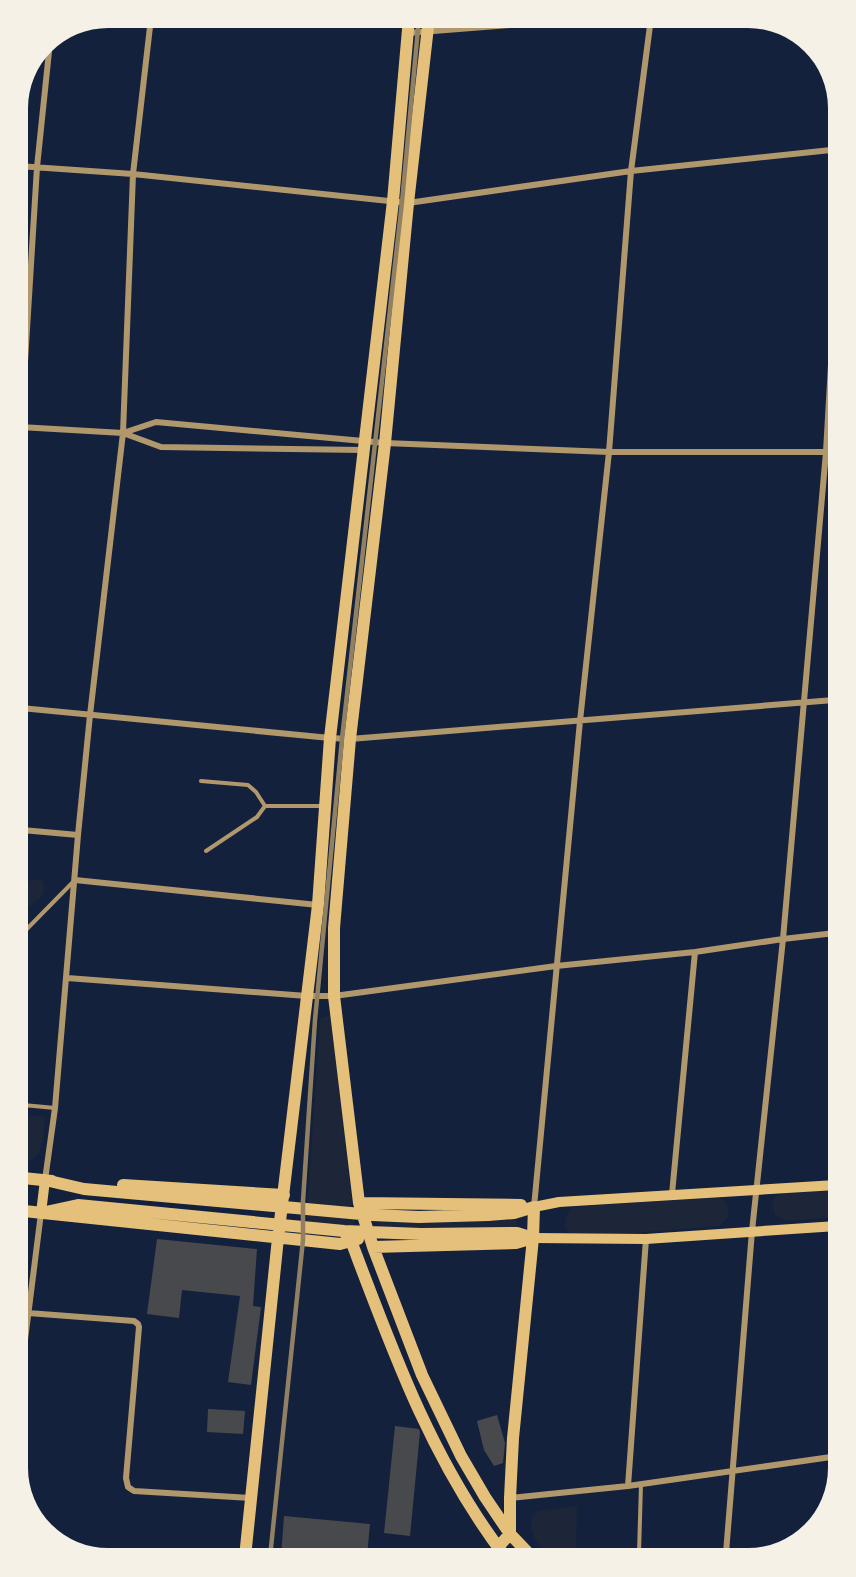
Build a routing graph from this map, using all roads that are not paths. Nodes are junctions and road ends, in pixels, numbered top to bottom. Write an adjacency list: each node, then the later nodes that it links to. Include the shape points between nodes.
1 (150, 28): 12 (street)
2 (409, 28): 6 (main road)
3 (419, 28): 6 (street)
4 (428, 28): 14 (main road)
5 (650, 29): 11 (street)
6 (408, 33): 13 (main road)
7 (49, 56): 10 (street)
8 (828, 150): 11 (street)
9 (29, 167): 10 (street)
10 (37, 167): 12 (street); 15 (street)
11 (631, 171): 14 (street); 20 (street)
12 (134, 174): 13 (street); 17 (street)
13 (393, 201): 14 (street); 19 (main road)
14 (408, 203): 18 (main road)
15 (29, 299)
16 (29, 427): 17 (street)
17 (123, 433): 19 (street, via 160,447); 19 (street, via 156,422); 26 (street)
18 (385, 443): 19 (street); 20 (street); 29 (main road)
19 (363, 445): 28 (main road)
20 (609, 452): 21 (street); 27 (street)
21 (828, 452)
22 (828, 471): 24 (street)
23 (828, 701): 24 (street)
24 (804, 703): 27 (street); 40 (street)
25 (29, 709): 26 (street)
26 (90, 715): 28 (street); 34 (street)
27 (580, 721): 29 (street); 42 (street)
28 (330, 738): 29 (street); 32 (main road)
29 (350, 739): 45 (main road, via 334,928)
30 (201, 781): 31 (lane, via 248,785)
31 (265, 806): 32 (lane); 35 (lane, via 256,817)
32 (325, 806): 37 (main road)
33 (28, 831): 34 (street)
34 (78, 836): 36 (street)
35 (206, 850)
36 (75, 880): 37 (street); 38 (lane); 43 (street)
37 (318, 905): 44 (main road)
38 (28, 927)
39 (828, 934): 40 (street)
40 (783, 939): 41 (street); 51 (street)
41 (695, 952): 42 (street); 52 (street)
42 (556, 966): 45 (street); 55 (street)
43 (67, 978): 44 (street); 47 (street)
44 (307, 996): 45 (street); 53 (main road)
45 (334, 996): 54 (main road)
46 (28, 1105): 47 (lane)
47 (55, 1108): 49 (street)
48 (28, 1178): 49 (main road)
49 (45, 1180): 53 (main road); 55 (main road, via 84,1190 372,1215 514,1213); 57 (main road)
50 (828, 1185): 51 (main road)
51 (756, 1189): 52 (main road); 61 (street)
52 (672, 1194): 55 (main road)
53 (284, 1195): 62 (main road)
54 (359, 1203): 55 (main road); 58 (main road)
55 (534, 1207): 63 (main road)
56 (28, 1211): 57 (main road)
57 (41, 1213): 60 (main road, via 78,1205); 62 (main road); 66 (street)
58 (366, 1227): 62 (main road, via 359,1239 340,1244); 65 (main road)
59 (828, 1227): 61 (main road)
60 (344, 1231): 63 (main road, via 518,1233); 75 (main road, via 414,1402 466,1502)
61 (752, 1231): 64 (main road); 68 (street)
62 (278, 1238): 71 (main road)
63 (533, 1238): 64 (main road); 65 (main road, via 516,1243); 72 (main road)
64 (645, 1239): 70 (street)
65 (373, 1247): 73 (main road, via 422,1375 461,1456)
66 (28, 1313): 71 (street, via 138,1324 128,1486 134,1491)
67 (828, 1457): 68 (street)
68 (733, 1470): 69 (street); 79 (street)
69 (641, 1484): 70 (street); 78 (lane)
70 (628, 1486): 72 (street)
71 (250, 1498): 74 (main road)
72 (510, 1498): 73 (main road)
73 (510, 1534): 76 (main road); 77 (main road)
74 (246, 1548)
75 (499, 1548)
76 (503, 1548)
77 (523, 1548)
78 (639, 1548)
79 (726, 1548)

